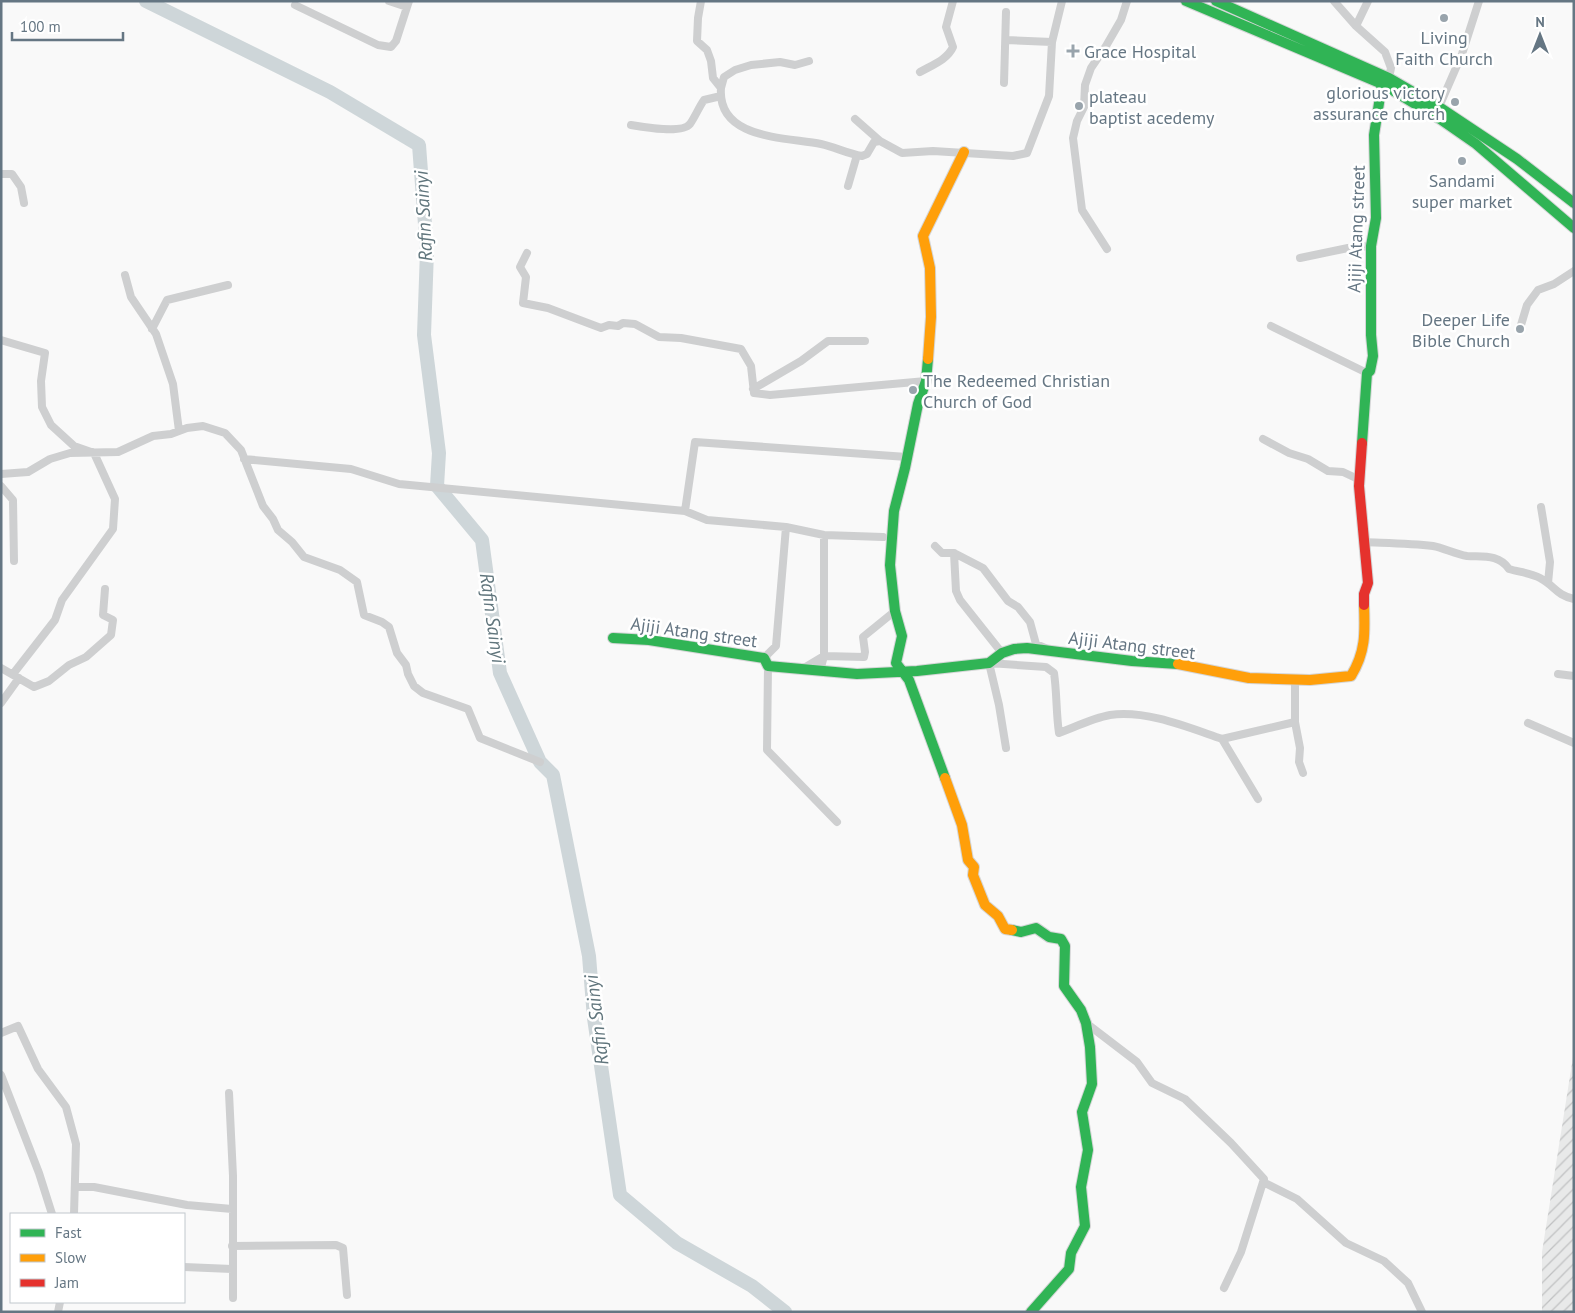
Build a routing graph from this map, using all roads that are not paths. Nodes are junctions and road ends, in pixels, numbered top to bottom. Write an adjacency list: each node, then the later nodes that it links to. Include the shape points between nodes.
1 (389, 1): 11 (street)
2 (701, 1): 21 (street, via 697,41 708,50 713,78)
3 (952, 1): 18 (street, via 946,27 953,47 945,58)
4 (1062, 1): 16 (street)
5 (1127, 1): 34 (street, via 1121,20 1091,68 1085,85 1084,107 1073,138 1082,210)
6 (1186, 1): 19 (street)
7 (1216, 1): 19 (street)
8 (1334, 1): 14 (street)
9 (1368, 1): 14 (street)
10 (1479, 1): 22 (street, via 1462,54)
11 (408, 4): 12 (street, via 391,47 378,45)
12 (295, 5)
13 (1006, 12): 15 (street)
14 (1356, 26): 19 (street, via 1385,52 1391,68)
15 (1006, 40): 16 (street); 20 (street)
16 (1052, 42): 26 (street, via 1048,96 1027,153 1013,156)
17 (809, 61): 21 (street, via 795,65 780,62 761,64 735,70 724,77)
18 (920, 72)
19 (1385, 81): 22 (street); 32 (street, via 1476,144); 33 (street, Ajiji Atang street, via 1374,135 1376,218)
20 (1004, 83)
21 (721, 92): 24 (street, via 704,100 684,128 661,130); 27 (street, via 726,114 751,132)
22 (1439, 107): 30 (street, via 1517,159)
23 (856, 119): 25 (street)
24 (631, 124)
25 (880, 141): 26 (street, via 902,153); 27 (street, via 874,142 867,154)
26 (964, 152): 46 (street, via 924,236 930,268 931,317)
27 (857, 155): 29 (street)
28 (1, 174): 31 (street, via 12,174)
29 (848, 186)
30 (1574, 203)
31 (24, 204)
32 (1574, 228)
33 (1371, 246): 36 (street); 45 (street, Ajiji Atang street, via 1374,356)
34 (1107, 249)
35 (527, 253): 47 (street, via 520,266 526,277 523,303 548,308 601,328 609,324 635,324 659,337 741,349 751,366)
36 (1300, 258)
37 (1574, 271): 40 (street, via 1538,290 1527,305)
38 (126, 276): 42 (street, via 131,297)
39 (228, 285): 42 (street, via 167,300)
40 (1521, 325)
41 (1271, 326): 45 (street)
42 (152, 330): 48 (street, via 173,384)
43 (1, 340): 50 (street, via 45,353 42,407 52,425 74,446)
44 (865, 341): 47 (street, via 828,341)
45 (1367, 373): 54 (street, Ajiji Atang street)
46 (926, 381): 47 (street, via 770,395 754,394); 51 (street)
47 (753, 389)
48 (180, 431): 50 (street, via 153,436 118,452); 52 (street, via 203,426 225,433)
49 (1263, 439): 54 (street, via 1328,471 1343,472)
50 (94, 453): 53 (street, via 70,453 50,459 28,472); 80 (street, via 115,499 113,529 62,600 55,620)
51 (908, 457): 57 (street, via 695,442); 68 (street, via 894,511 890,565)
52 (244, 458): 57 (street, via 351,469 399,484); 89 (street, via 263,506 278,530 304,557 340,570 357,582 364,615 389,627 397,654 406,665 414,686 423,693 468,709 480,738)
53 (1, 474)
54 (1360, 480): 61 (street, Ajiji Atang street)
55 (1, 486): 64 (street, via 13,500)
56 (1541, 507): 65 (street, via 1550,562)
57 (685, 511): 58 (street, via 707,520)
58 (786, 527): 59 (street); 73 (street, via 776,646)
59 (824, 535): 60 (street); 72 (street)
60 (883, 537)
61 (1363, 542): 65 (street, via 1434,546 1467,556 1498,559 1509,569 1538,576); 82 (street, Ajiji Atang street, via 1368,582 1364,594 1365,641 1358,665 1351,676)
62 (935, 546): 63 (street, via 942,552)
63 (954, 553): 70 (street, via 983,568 1008,601 1018,607 1030,622 1036,644); 71 (street, via 956,591 960,600)
64 (14, 560)
65 (1548, 583): 67 (street, via 1563,596)
66 (105, 589): 80 (street, via 103,615 113,620 111,635 86,657 69,664 49,681 34,687)
67 (1574, 598)
68 (895, 611): 72 (street, via 863,637 864,657); 78 (street, via 902,636 896,663)
69 (613, 638): 73 (street, Ajiji Atang street, via 649,640)
70 (1054, 652): 71 (street, Ajiji Atang street, via 1027,648); 82 (street, Ajiji Atang street, via 1178,664 1249,678)
71 (1002, 653): 74 (street, Ajiji Atang street)
72 (824, 656): 76 (street); 77 (street)
73 (766, 662): 76 (street, Ajiji Atang street); 92 (street, via 767,750)
74 (989, 663): 78 (street, Ajiji Atang street); 86 (street, via 1046,668 1054,673 1058,733 1108,715 1132,713); 88 (street)
75 (1, 668): 80 (street)
76 (804, 668): 77 (street, Ajiji Atang street)
77 (820, 670): 78 (street, Ajiji Atang street, via 857,674)
78 (903, 670): 93 (street, via 962,825 968,860 974,867 973,876 986,905 998,916 1005,929 1022,932 1036,928 1061,939 1065,946 1064,986)
79 (1558, 674): 81 (street)
80 (16, 676): 83 (street)
81 (1574, 676)
82 (1295, 679): 84 (street)
83 (1, 703)
84 (1295, 722): 86 (street); 90 (street)
85 (1528, 723): 87 (street)
86 (1222, 739): 91 (street)
87 (1574, 743)
88 (1006, 748)
89 (540, 762)
90 (1302, 773)
91 (1258, 799)
92 (836, 822)
93 (1086, 1023): 97 (street, via 1137,1062 1152,1083 1185,1099 1231,1143); 108 (street, via 1092,1084 1082,1112 1088,1150 1081,1187 1085,1226 1071,1254 1068,1269)
94 (1, 1033): 98 (street, via 18,1026 38,1069 66,1107 76,1144)
95 (1, 1075): 100 (street)
96 (229, 1093): 99 (street)
97 (1263, 1182): 105 (street, via 1241,1252); 109 (street, via 1297,1199 1346,1243 1384,1261 1408,1283)
98 (75, 1187): 99 (street, via 94,1187 187,1205); 101 (street)
99 (232, 1209): 102 (street)
100 (52, 1213)
101 (74, 1213)
102 (232, 1246): 104 (street); 106 (street, via 341,1246)
103 (185, 1267): 104 (street)
104 (232, 1269): 107 (street)
105 (1224, 1288)
106 (347, 1295)
107 (233, 1298)
108 (1031, 1312)
109 (1422, 1312)

